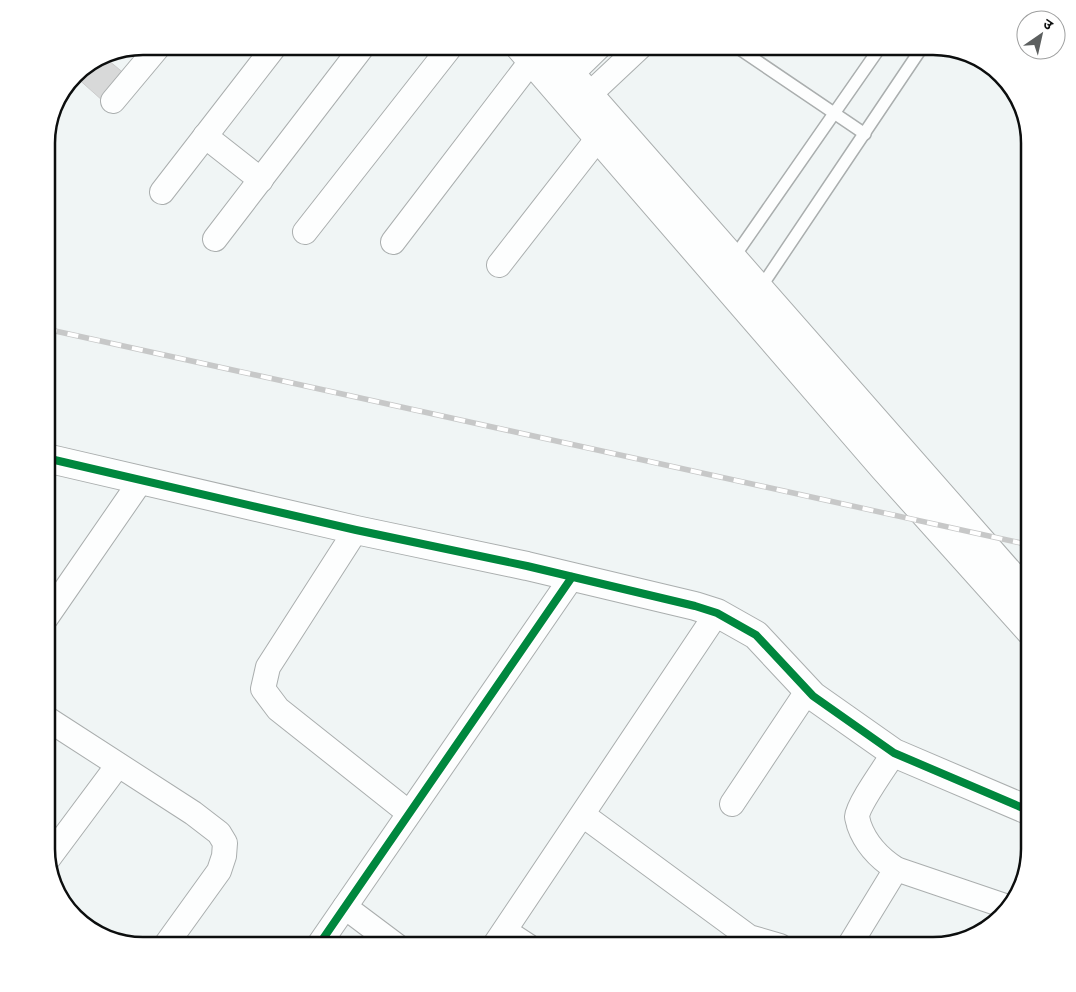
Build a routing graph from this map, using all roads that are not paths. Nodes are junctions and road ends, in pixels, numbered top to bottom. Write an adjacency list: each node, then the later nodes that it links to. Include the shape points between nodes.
1 (151, 55): 13 (street)
2 (267, 55): 17 (street)
3 (356, 55): 19 (street)
4 (444, 55): 21 (street)
5 (529, 55): 23 (street)
6 (536, 55): 12 (main road)
7 (591, 55): 12 (street)
8 (631, 55): 14 (street)
9 (748, 55): 15 (lane)
10 (875, 55): 15 (lane)
11 (917, 55): 16 (lane)
12 (563, 82): 14 (main road)
13 (114, 101)
14 (581, 102): 18 (main road); 25 (main road)
15 (834, 113): 16 (lane); 25 (lane)
16 (865, 134): 26 (lane)
17 (205, 136): 19 (street); 20 (street)
18 (598, 138): 24 (street); 25 (main road)
19 (260, 180): 22 (street)
20 (162, 192)
21 (305, 232)
22 (215, 239)
23 (393, 242)
24 (499, 265)
25 (726, 268): 26 (main road)
26 (753, 299): 31 (main road); 34 (main road, via 884,466)
27 (55, 460): 28 (main road)
28 (142, 480): 29 (main road); 32 (street)
29 (356, 530): 30 (main road); 41 (street, via 268,667 263,689 278,709)
30 (572, 577): 33 (main road); 41 (street)
31 (1021, 586)
32 (55, 605)
33 (717, 614): 35 (main road, via 756,635); 42 (street)
34 (1021, 621)
35 (808, 690): 37 (main road); 39 (street)
36 (55, 724): 38 (street)
37 (894, 753): 40 (main road); 44 (street, via 862,804 857,818 869,846)
38 (118, 765): 43 (street); 47 (street, via 193,813 219,833 225,843 219,871)
39 (732, 804)
40 (1021, 807)
41 (409, 813): 46 (street)
42 (583, 815): 50 (street); 51 (street)
43 (55, 850)
44 (896, 869): 45 (street); 52 (street)
45 (1001, 905)
46 (345, 907): 48 (street); 49 (street)
47 (171, 937)
48 (324, 937)
49 (385, 937)
50 (501, 937)
51 (741, 937)
52 (854, 937)

